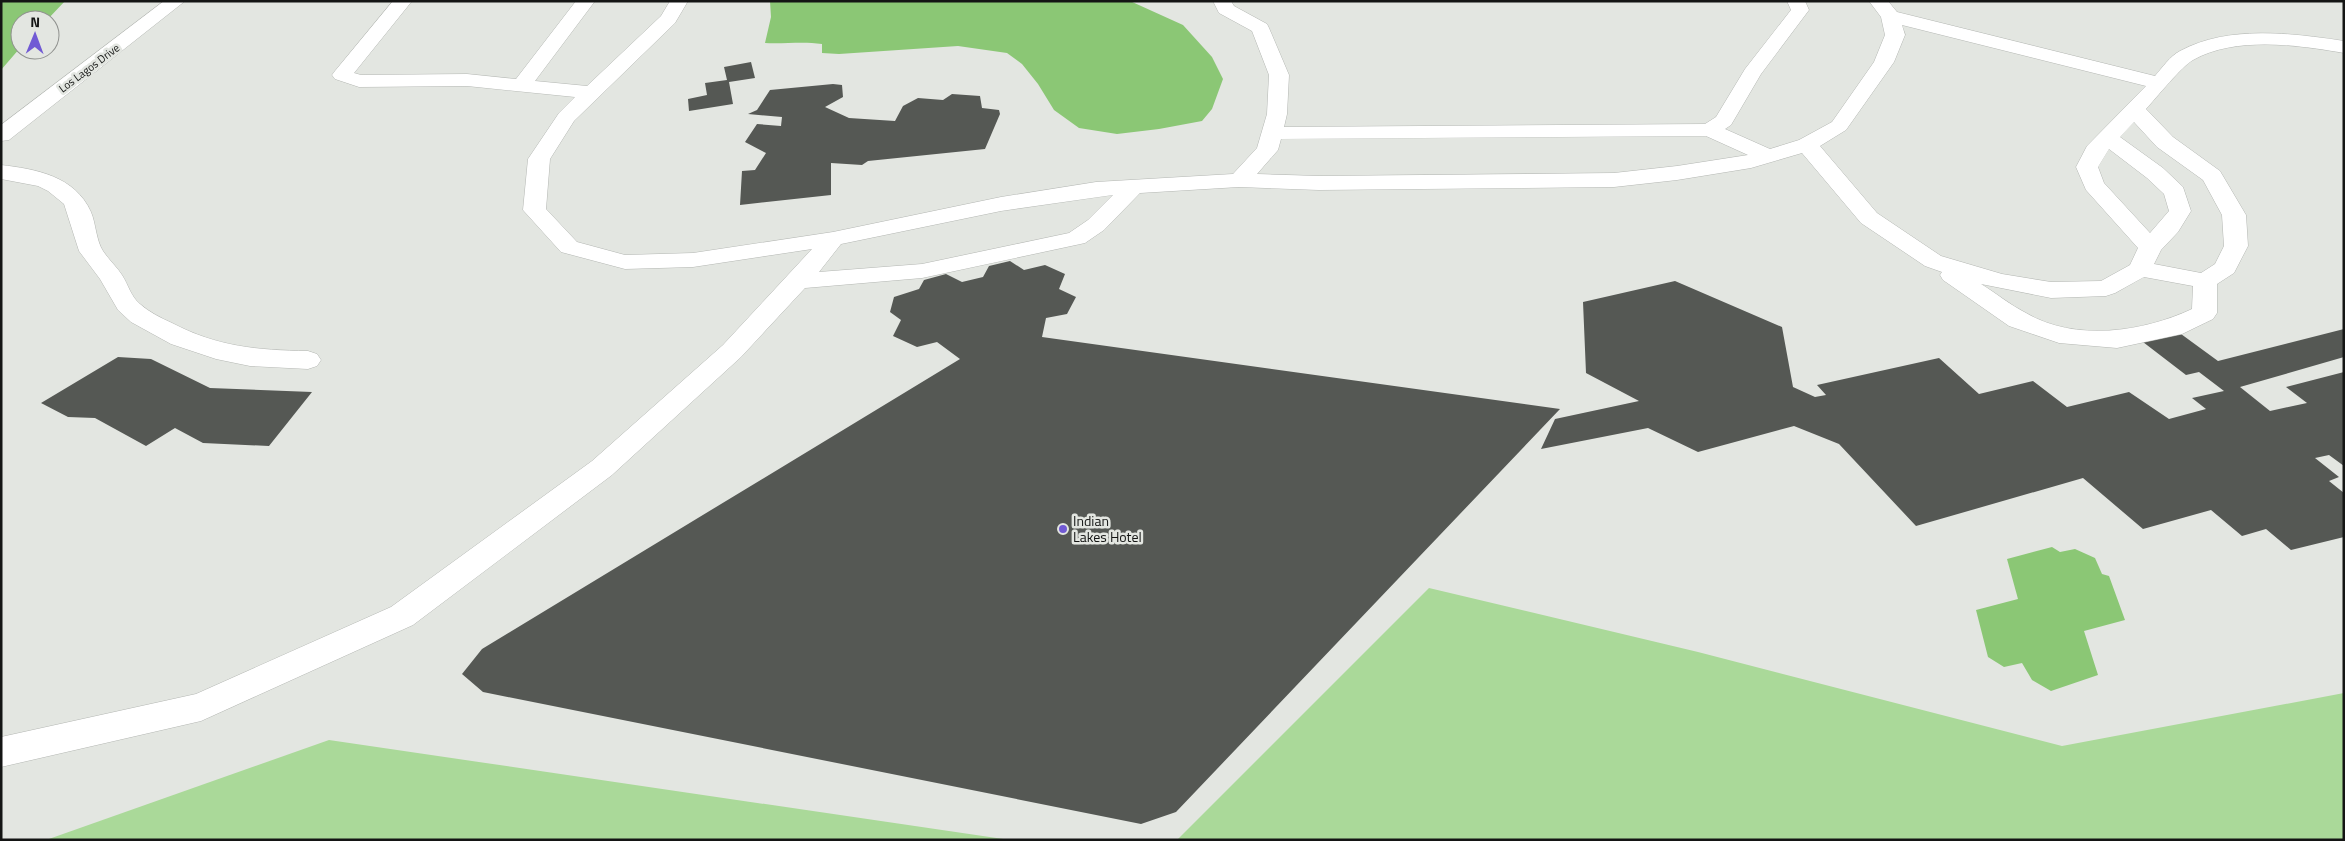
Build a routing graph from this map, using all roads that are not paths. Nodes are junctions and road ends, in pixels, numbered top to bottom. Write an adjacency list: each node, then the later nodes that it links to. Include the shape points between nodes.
1 (176, 1): 15 (street, Los Lagos Drive)
2 (403, 1): 10 (street, via 342,75 359,81 466,80)
3 (586, 1): 10 (street)
4 (679, 1): 11 (street, via 668,19)
5 (1222, 1): 14 (street, via 1226,9 1260,28 1279,75 1277,114)
6 (1796, 1): 13 (street, via 1800,10 1752,73 1724,122)
7 (1884, 9): 9 (street); 17 (street, via 1895,35 1884,62 1840,126)
8 (2344, 47): 9 (street, via 2283,40 2218,43 2185,56)
9 (2159, 82): 12 (street)
10 (521, 85): 11 (street)
11 (591, 92): 22 (street, via 566,117 539,160 534,210 569,247 634,262 693,260)
12 (2134, 108): 16 (street); 27 (street, via 2165,142 2212,176 2234,215 2236,246 2225,268)
13 (1709, 130): 14 (street); 18 (street)
14 (1272, 133): 20 (street, via 1267,150)
15 (1, 135)
16 (2107, 137): 23 (street, via 2086,167 2094,184); 23 (street, via 2155,172 2176,192 2180,211 2170,227)
17 (1807, 145): 18 (street); 24 (street, via 1869,218)
18 (1769, 156): 20 (street, via 1677,173 1614,180 1319,183)
19 (1, 172): 28 (street, via 48,181 68,194 79,211 91,251 130,308 155,325 186,343 215,352 240,357)
20 (1238, 180): 21 (street)
21 (1133, 187): 22 (street, via 1096,189 1001,204); 26 (street, via 1096,225 1077,238 922,271)
22 (832, 240): 26 (street)
23 (2150, 247): 25 (street)
24 (1933, 261): 25 (street, via 1999,280 2051,290 2106,288); 27 (street, via 2018,320 2059,335 2117,340 2173,328 2204,313)
25 (2140, 269): 27 (street)
26 (798, 281): 29 (street, via 732,351 602,468 402,616 201,707)
27 (2205, 281)
28 (308, 360)
29 (1, 752)

